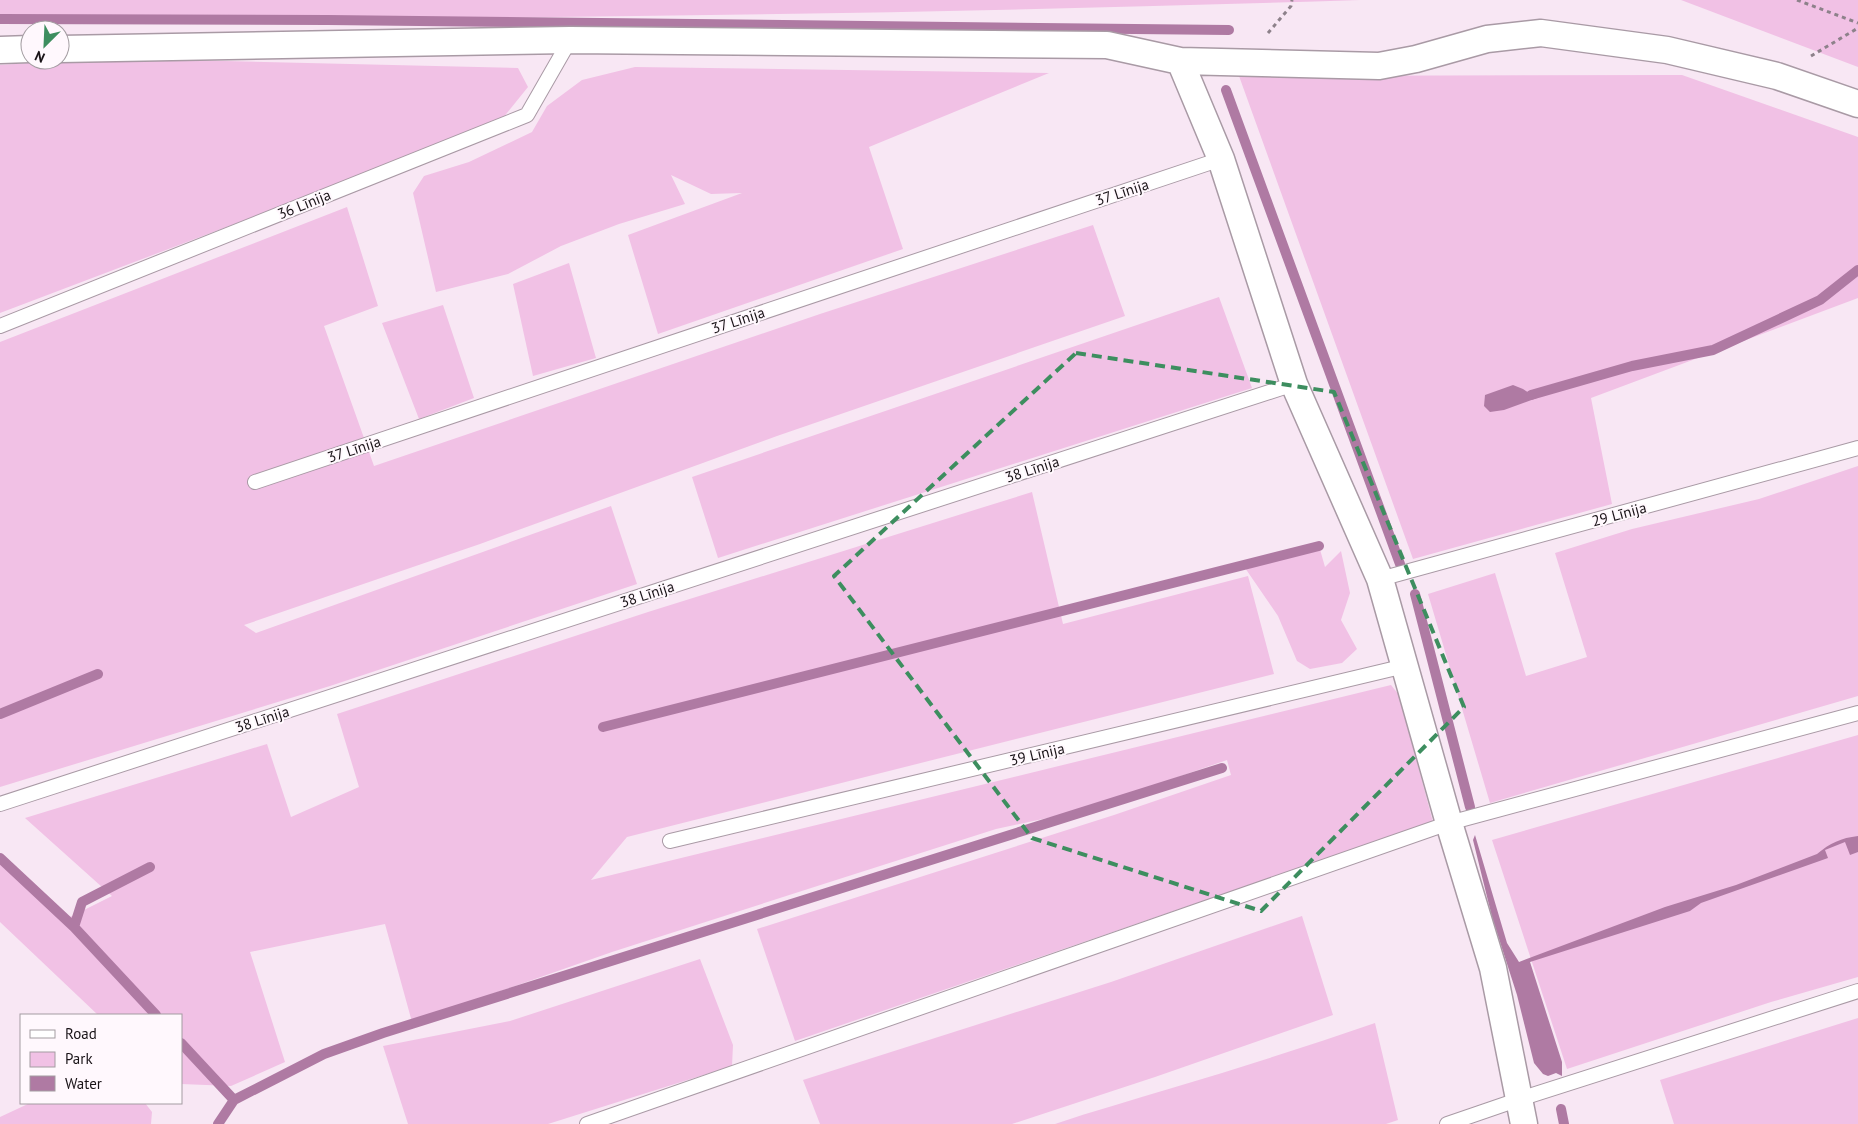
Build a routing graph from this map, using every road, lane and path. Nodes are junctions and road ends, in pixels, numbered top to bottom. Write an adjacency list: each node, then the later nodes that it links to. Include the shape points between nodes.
1 (1797, 0): 2 (path)
2 (1858, 23)
3 (1858, 28): 9 (path)
4 (570, 40): 6 (street); 8 (street, via 1107,45); 12 (lane, 36 Līnija, via 527,115)
5 (20, 49): 7 (street)
6 (70, 49)
7 (0, 50)
8 (1180, 61): 9 (street, via 1379,66 1487,39 1541,33 1667,50); 11 (street)
9 (1777, 76): 10 (street)
10 (1858, 104)
11 (1221, 159): 13 (street); 15 (lane, 37 Līnija)
12 (0, 326)
13 (1294, 384): 16 (street); 19 (lane, 38 Līnija)
14 (1858, 448): 16 (lane, 29 Līnija)
15 (255, 482)
16 (1380, 579): 17 (street)
17 (1405, 666): 20 (street); 21 (lane, 39 Līnija)
18 (1858, 713): 20 (lane)
19 (0, 804)
20 (1449, 823): 23 (street, via 1493,968); 24 (lane)
21 (670, 841)
22 (1858, 991): 23 (lane)
23 (1522, 1112): 25 (lane)
24 (587, 1124)
25 (1447, 1124)

